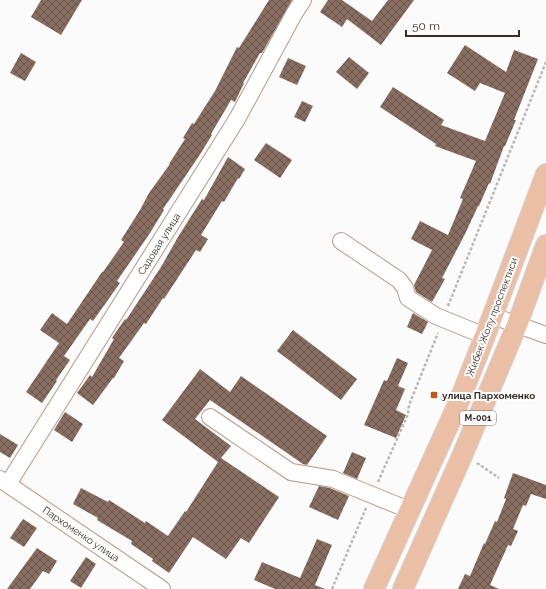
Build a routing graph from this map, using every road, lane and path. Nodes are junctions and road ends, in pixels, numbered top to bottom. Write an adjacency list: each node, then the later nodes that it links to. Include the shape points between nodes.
1 (303, 0): 12 (street, Садовая улица, via 237,119)
2 (546, 174): 5 (main road, Жибек Жолу проспектиси / М-001)
3 (341, 241): 8 (street, via 399,280 408,298 436,316)
4 (546, 245): 6 (main road, М-001)
5 (493, 316): 6 (street); 8 (main road, Жибек Жолу проспектиси / М-001)
6 (517, 324): 7 (street); 16 (main road, М-001)
7 (546, 334)
8 (486, 336): 13 (main road, Жибек Жолу проспектиси / М-001)
9 (210, 417): 13 (street, via 291,472 333,479)
10 (476, 462): 11 (path)
11 (499, 478)
12 (4, 482): 14 (street, Пархоменко улица)
13 (409, 510): 15 (main road, Жибек Жолу проспектиси / М-001)
14 (162, 589)
15 (374, 589)
16 (403, 589)

